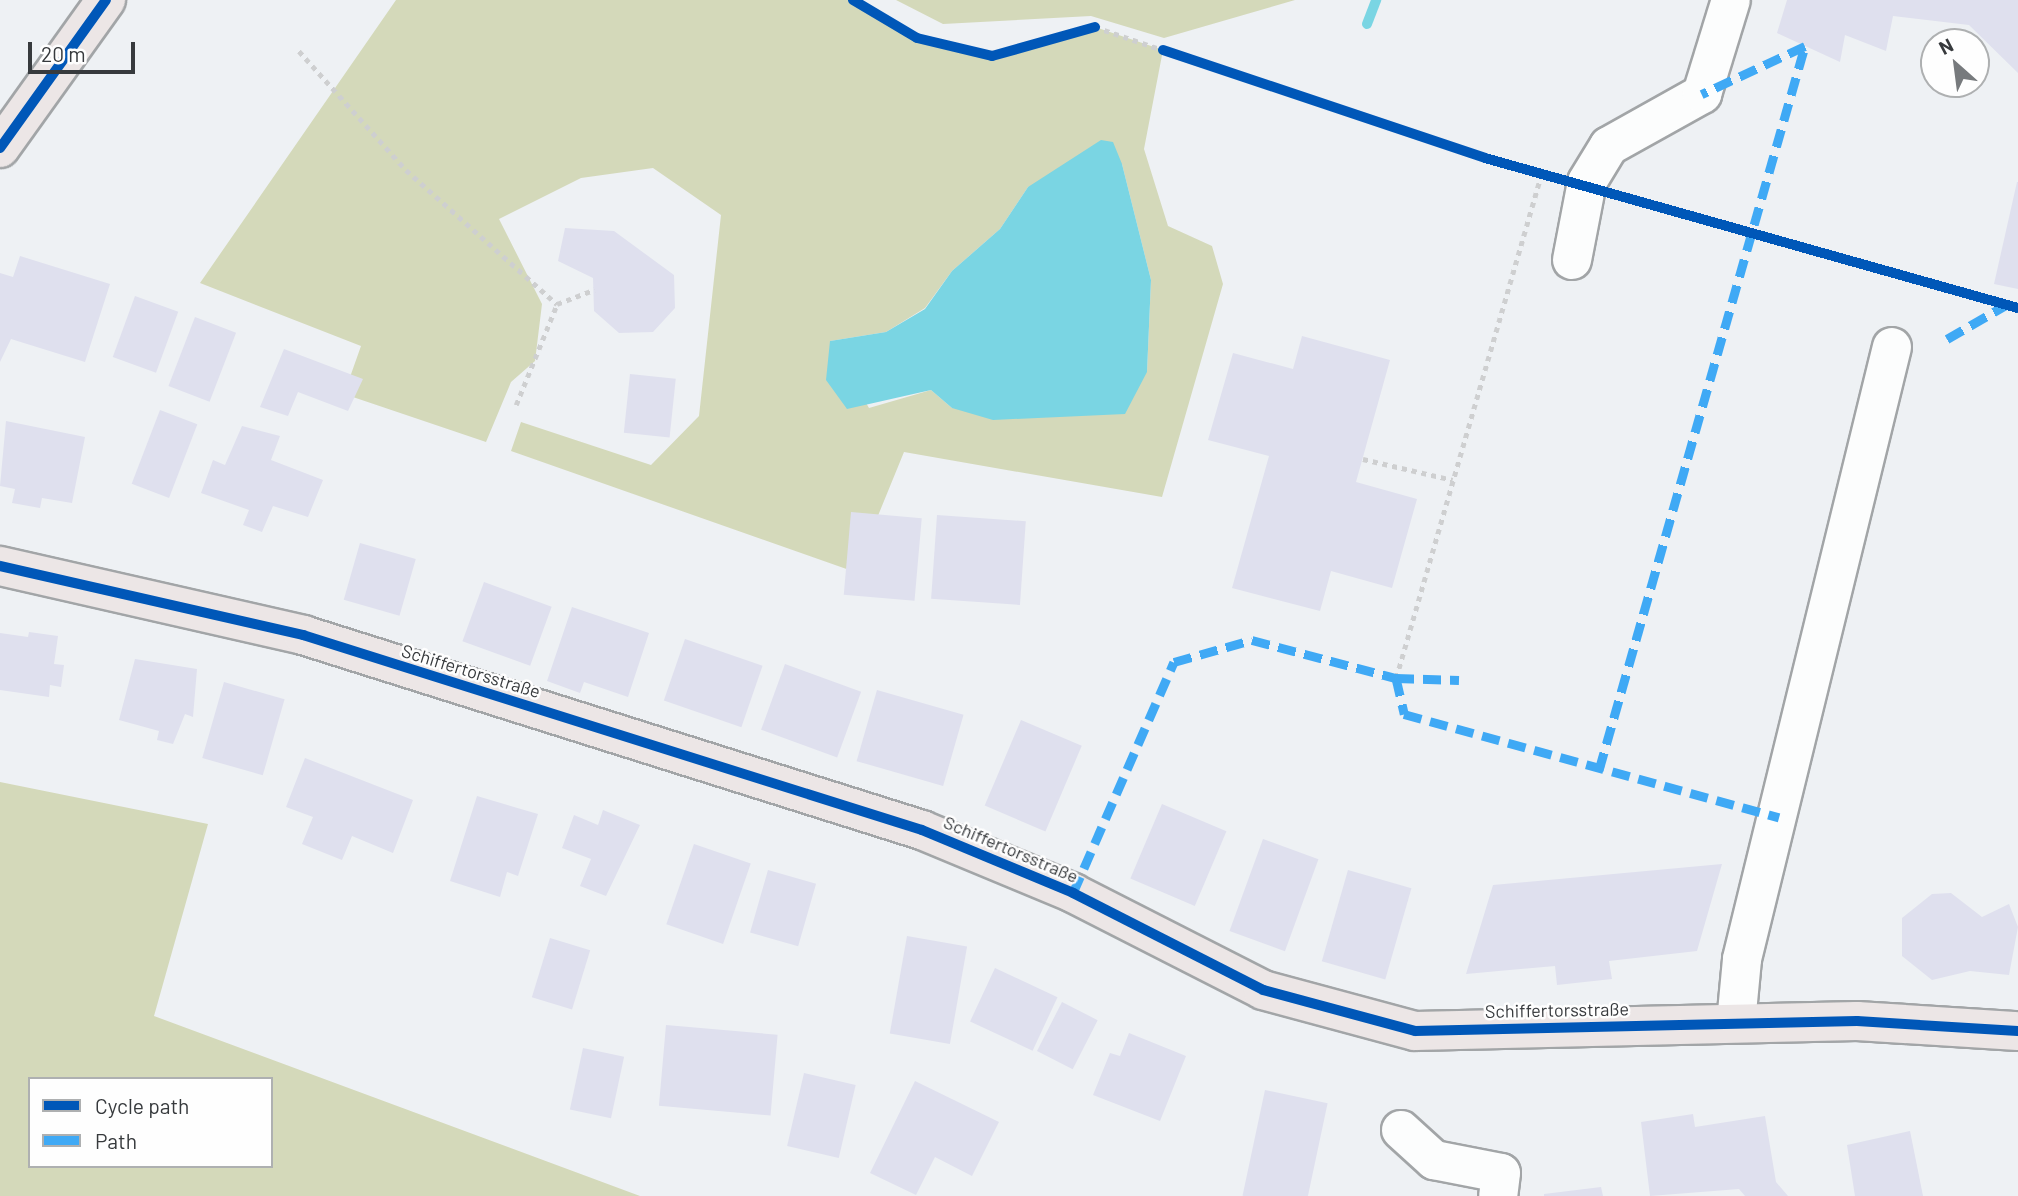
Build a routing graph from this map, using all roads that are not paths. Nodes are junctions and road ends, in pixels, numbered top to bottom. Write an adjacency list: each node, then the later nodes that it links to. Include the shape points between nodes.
1 (1731, 0): 4 (lane, via 1702,94 1609,146 1587,182)
2 (104, 1): 3 (main road)
3 (0, 148)
4 (1572, 260)
5 (1892, 347): 7 (lane, via 1742,959)
6 (0, 566): 7 (main road, Schiffertorsstraße, via 303,635 922,830 1073,893 1306,1006 1415,1031)
7 (1736, 1023): 8 (main road, Schiffertorsstraße, via 1866,1021)
8 (2018, 1031)
9 (1401, 1130): 10 (lane, via 1434,1160 1501,1173)
10 (1499, 1196)

